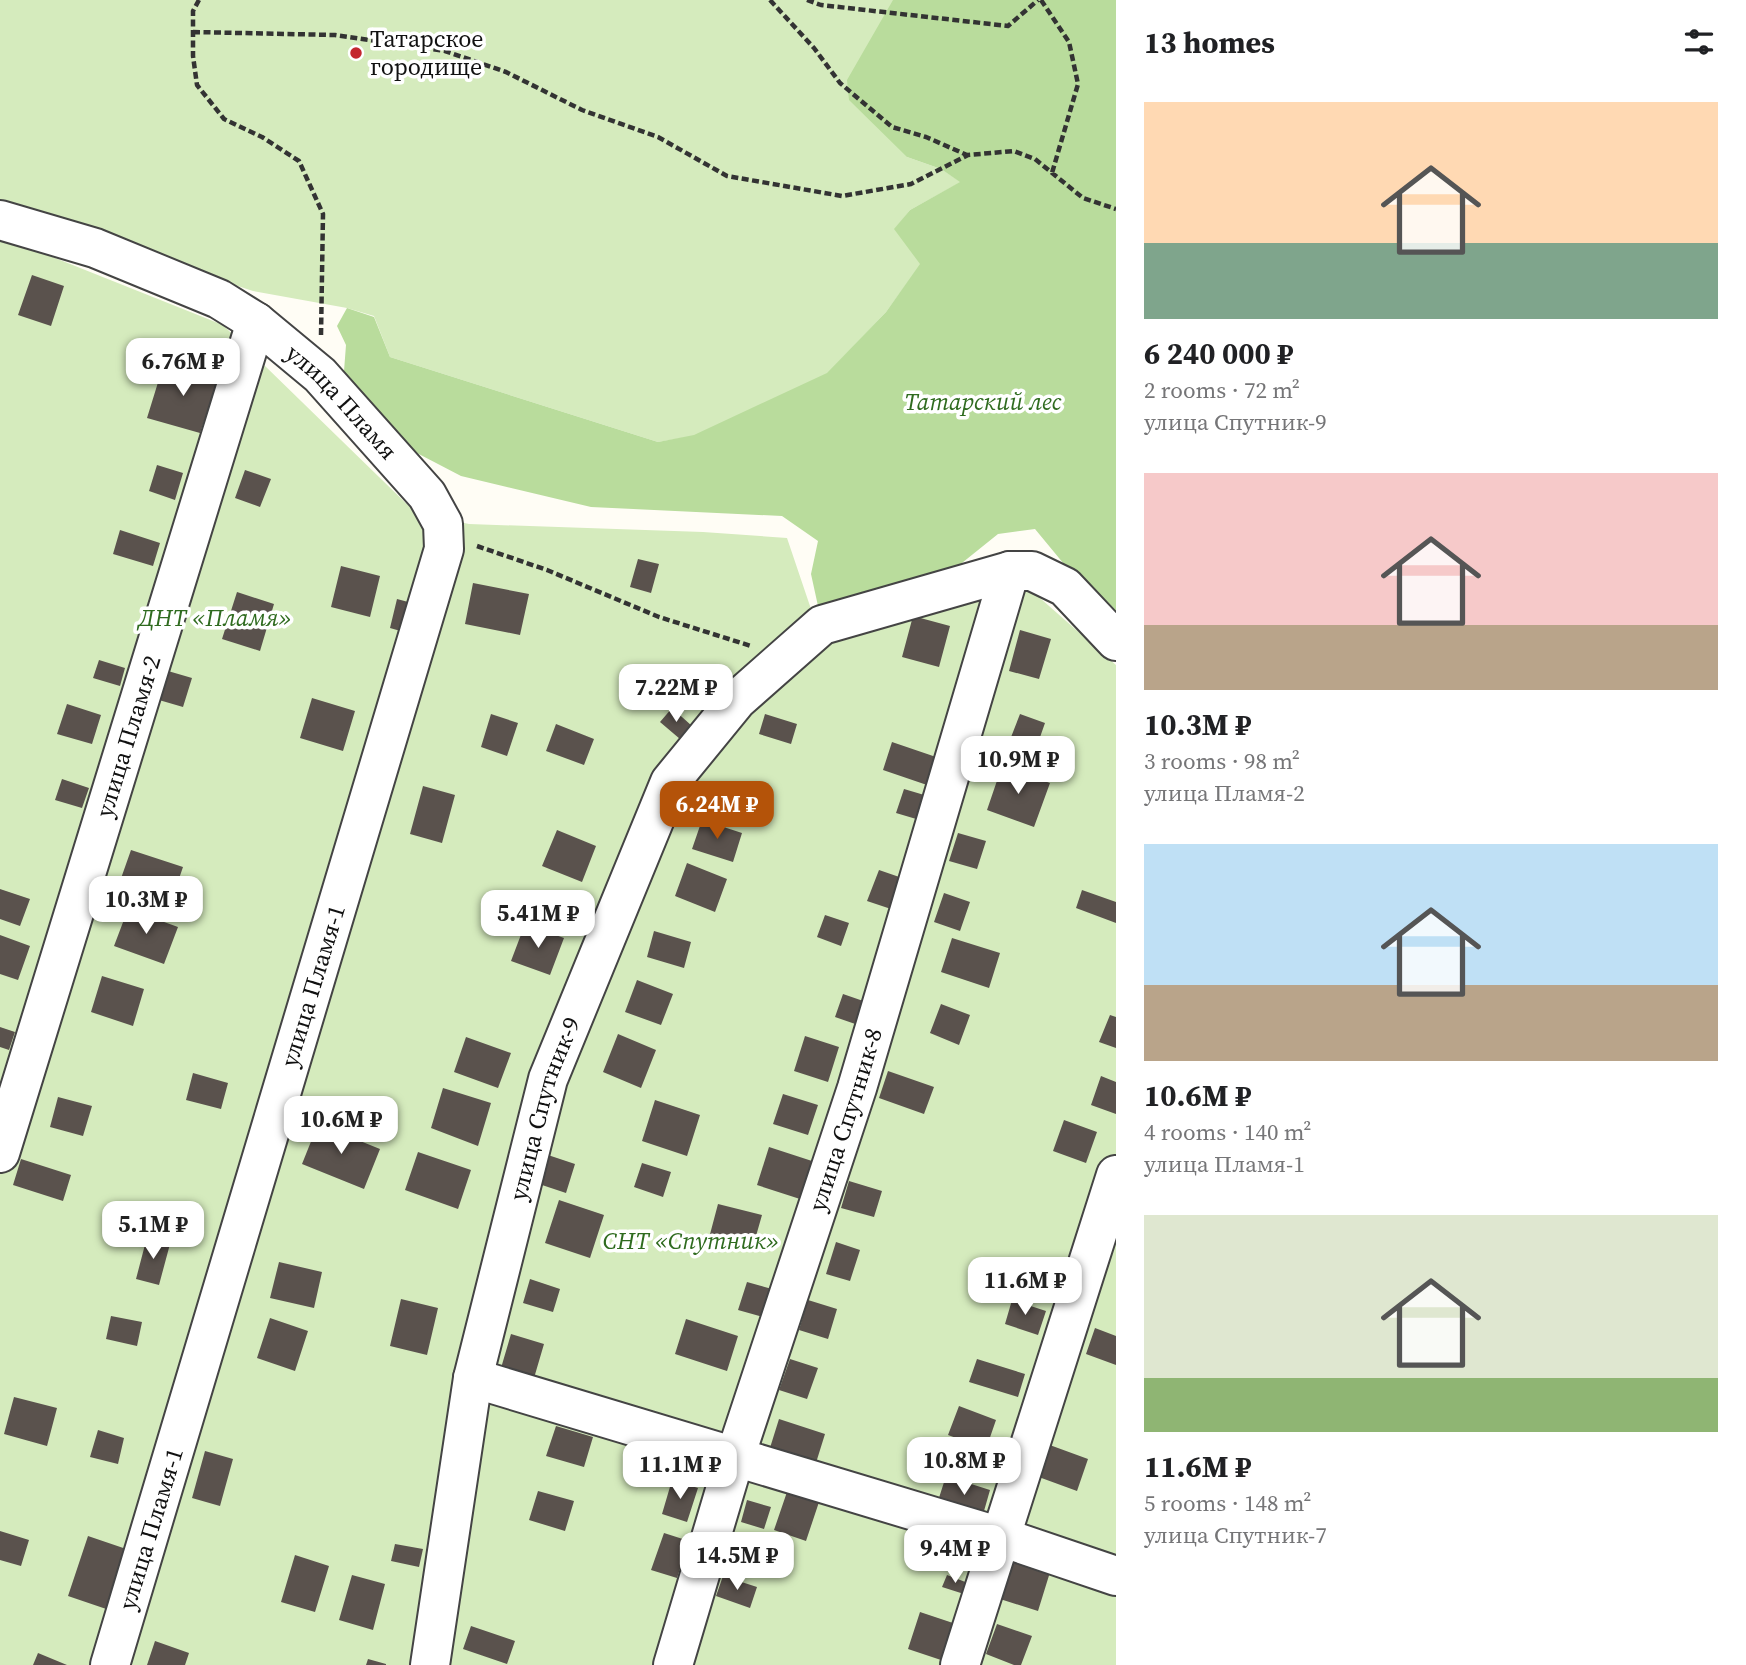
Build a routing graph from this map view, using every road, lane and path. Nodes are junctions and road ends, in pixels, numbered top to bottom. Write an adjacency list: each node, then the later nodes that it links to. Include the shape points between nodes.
1 (199, 0): 5 (path, via 193,11)
2 (770, 0): 6 (path, via 840,83 892,127)
3 (807, 0): 4 (path, via 1008,26)
4 (1040, 0): 7 (path, via 1069,42 1078,84)
5 (192, 32): 6 (path, via 335,35 445,51 506,72 582,110 658,138 727,176 842,196 911,184); 11 (path, via 197,85 224,119 299,161 323,214)
6 (968, 155): 7 (path, via 1014,151 1035,159)
7 (1052, 173): 8 (path, via 1083,198)
8 (1116, 209)
9 (0, 220): 10 (street, улица Пламя, via 94,248 219,299)
10 (256, 322): 11 (street, улица Пламя); 16 (street, улица Пламя-2)
11 (320, 375): 12 (street, улица Пламя, via 427,495 443,524)
12 (444, 542): 15 (path, via 547,570 659,617); 22 (street, улица Пламя-1)
13 (1010, 571): 14 (street, via 1032,571 1065,587); 15 (street, улица Спутник-9, via 822,625); 19 (street, улица Спутник-8, via 857,1088)
14 (1116, 641)
15 (785, 657): 18 (street, улица Спутник-9, via 737,700 670,782 548,1079)
16 (0, 1153)
17 (1116, 1175): 20 (street)
18 (473, 1378): 19 (street); 23 (street, улица Спутник-9)
19 (735, 1457): 20 (street); 24 (street, улица Спутник-8)
20 (1001, 1537): 21 (street); 25 (street)
21 (1116, 1576)
22 (110, 1665)
23 (430, 1665)
24 (673, 1665)
25 (960, 1665)

